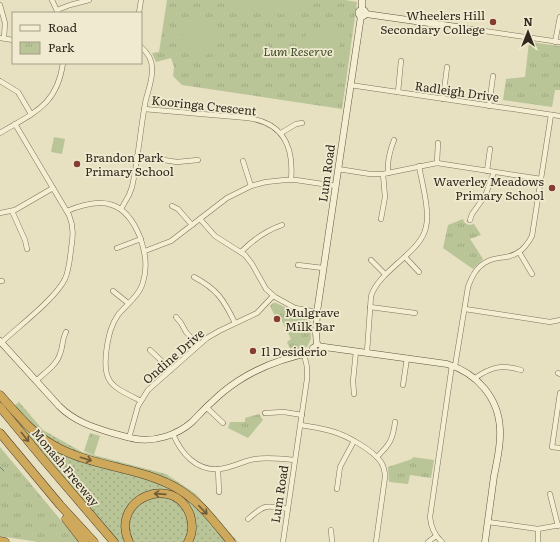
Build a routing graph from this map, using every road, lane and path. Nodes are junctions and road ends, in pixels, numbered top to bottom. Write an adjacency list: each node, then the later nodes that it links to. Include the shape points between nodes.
1 (52, 0): 6 (street)
2 (89, 0): 6 (street, via 71,4)
3 (141, 0): 7 (street)
4 (362, 0): 8 (street, Lum Road)
5 (0, 5): 11 (street, via 6,23)
6 (58, 12)
7 (139, 12)
8 (363, 13): 10 (street); 20 (street, Lum Road)
9 (560, 17): 13 (street)
10 (457, 27): 13 (street)
11 (2, 38): 12 (street)
12 (12, 40)
13 (558, 42)
14 (142, 48): 24 (street, via 149,56 152,68)
15 (401, 61): 21 (street)
16 (63, 64): 25 (street, via 60,80 53,94 42,107)
17 (447, 68): 22 (street)
18 (493, 76): 23 (street)
19 (0, 82): 25 (street, via 18,92)
20 (350, 85): 21 (street, Radleigh Drive); 40 (street, Lum Road)
21 (398, 92): 22 (street, Radleigh Drive)
22 (442, 98): 23 (street, Radleigh Drive)
23 (489, 106): 26 (street, Radleigh Drive)
24 (144, 108): 31 (street, Kooringa Crescent, via 256,119 272,126); 35 (street)
25 (31, 114): 29 (street)
26 (551, 115): 27 (street, Radleigh Drive); 44 (street)
27 (560, 116)
28 (302, 123): 31 (street)
29 (15, 124): 30 (street); 48 (street)
30 (0, 132)
31 (281, 134): 45 (street, Kooringa Crescent, via 288,144 291,156)
32 (394, 140): 43 (street)
33 (438, 143): 38 (street)
34 (490, 149): 41 (street)
35 (137, 156): 36 (street, via 177,162); 50 (street, via 131,190)
36 (198, 160)
37 (243, 161): 46 (street)
38 (437, 162): 39 (street); 41 (street)
39 (419, 166): 43 (street); 65 (street, via 426,210 425,234)
40 (338, 170): 43 (street); 47 (street, Lum Road)
41 (487, 171): 42 (street)
42 (494, 172): 44 (street); 56 (street, via 485,196)
43 (385, 173): 55 (street, via 385,198)
44 (541, 179): 64 (street, via 532,236)
45 (291, 180): 46 (street, via 270,181); 47 (street)
46 (251, 186): 54 (street, via 227,198)
47 (336, 186): 68 (street, Lum Road)
48 (53, 188): 51 (street); 52 (street)
49 (172, 206): 58 (street)
50 (121, 209): 52 (street, via 96,202); 59 (street, via 132,221)
51 (12, 211): 53 (street); 61 (street)
52 (67, 211): 84 (street, via 72,221 73,232 65,280 52,296)
53 (0, 213)
54 (200, 219): 58 (street); 63 (street, via 215,236)
55 (381, 219)
56 (470, 220)
57 (282, 224): 63 (street, via 261,233)
58 (192, 225): 62 (street, via 171,241)
59 (140, 239): 60 (street); 62 (street)
60 (117, 248)
61 (27, 249)
62 (145, 251): 75 (street, via 144,281)
63 (242, 251): 74 (street)
64 (519, 252): 71 (street); 77 (street, via 488,261 480,266 472,276)
65 (405, 257): 69 (street); 70 (street)
66 (371, 260): 70 (street)
67 (298, 265): 68 (street)
68 (323, 268): 78 (street, Lum Road)
69 (419, 272)
70 (385, 274): 76 (street, via 373,291)
71 (532, 274)
72 (194, 277): 82 (street, via 209,285 218,294)
73 (113, 291): 75 (street)
74 (273, 296): 78 (street, via 295,308); 82 (street, Ondine Drive, via 259,311)
75 (128, 303): 101 (street, via 110,330 105,371 114,386)
76 (370, 307): 79 (street); 89 (street)
77 (465, 309): 81 (street, via 550,322); 92 (street)
78 (317, 312): 86 (street, Lum Road)
79 (415, 313)
80 (176, 317): 85 (street)
81 (560, 320)
82 (235, 323): 85 (street, Ondine Drive)
83 (66, 332): 96 (street, via 58,359)
84 (1, 342): 96 (street)
85 (198, 345): 93 (street, Ondine Drive)
86 (316, 349): 88 (street); 90 (street)
87 (150, 350): 93 (street)
88 (356, 351): 89 (street); 98 (street)
89 (366, 352): 91 (street)
90 (304, 354): 103 (street, via 253,372); 105 (street, Lum Road, via 308,375)
91 (407, 358): 92 (street); 97 (street)
92 (454, 366): 95 (street); 127 (street, via 430,517)
93 (171, 370): 101 (street, Ondine Drive, via 148,390)
94 (521, 370): 95 (street, via 498,366)
95 (475, 378): 123 (street, via 487,391 496,407 500,431)
96 (36, 381): 111 (street, via 62,409 78,420 92,427)
97 (403, 385)
98 (354, 394)
99 (560, 394): 113 (street, via 552,447)
100 (0, 395): 135 (highway, one-way to 135, via 36,434 53,445 86,459 152,477 180,490 204,510)
101 (141, 401): 111 (street, Ondine Drive)
102 (0, 407): 132 (highway, Monash Freeway, one-way to 132)
103 (206, 407): 107 (street); 110 (street, via 188,426)
104 (265, 413): 105 (street, via 284,412)
105 (302, 415): 108 (street, Lum Road)
106 (395, 422): 115 (street, via 392,440)
107 (223, 423)
108 (300, 425): 112 (street, via 330,430); 116 (street, Lum Road)
109 (0, 433): 114 (highway)
110 (173, 434): 111 (street, via 153,439); 117 (street, via 181,451 189,459 201,466)
111 (130, 438)
112 (354, 441): 115 (street); 118 (street, via 340,467)
113 (560, 448)
114 (15, 452): 130 (highway); 131 (highway)
115 (377, 457): 138 (street, via 385,478)
116 (295, 460): 117 (street, via 257,459); 121 (street, Lum Road)
117 (218, 469): 119 (street)
118 (337, 489)
119 (219, 492)
120 (550, 494): 124 (street)
121 (288, 509): 122 (street, via 265,506); 136 (street, Lum Road)
122 (248, 519)
123 (488, 522): 125 (street); 141 (street)
124 (559, 525): 125 (street)
125 (538, 529): 142 (street)
126 (331, 530): 137 (street)
127 (436, 536): 139 (street); 140 (street)
128 (0, 541): 129 (highway)
129 (5, 542)
130 (84, 542)
131 (94, 542)
132 (114, 542)
133 (129, 542): 134 (highway, one-way to 133, via 192,523 187,508 177,498 159,493 142,497 131,508 126,519)
134 (188, 542)
135 (231, 542)
136 (283, 542)
137 (332, 542)
138 (376, 542)
139 (428, 542)
140 (442, 542)
141 (485, 542)
142 (538, 542)

